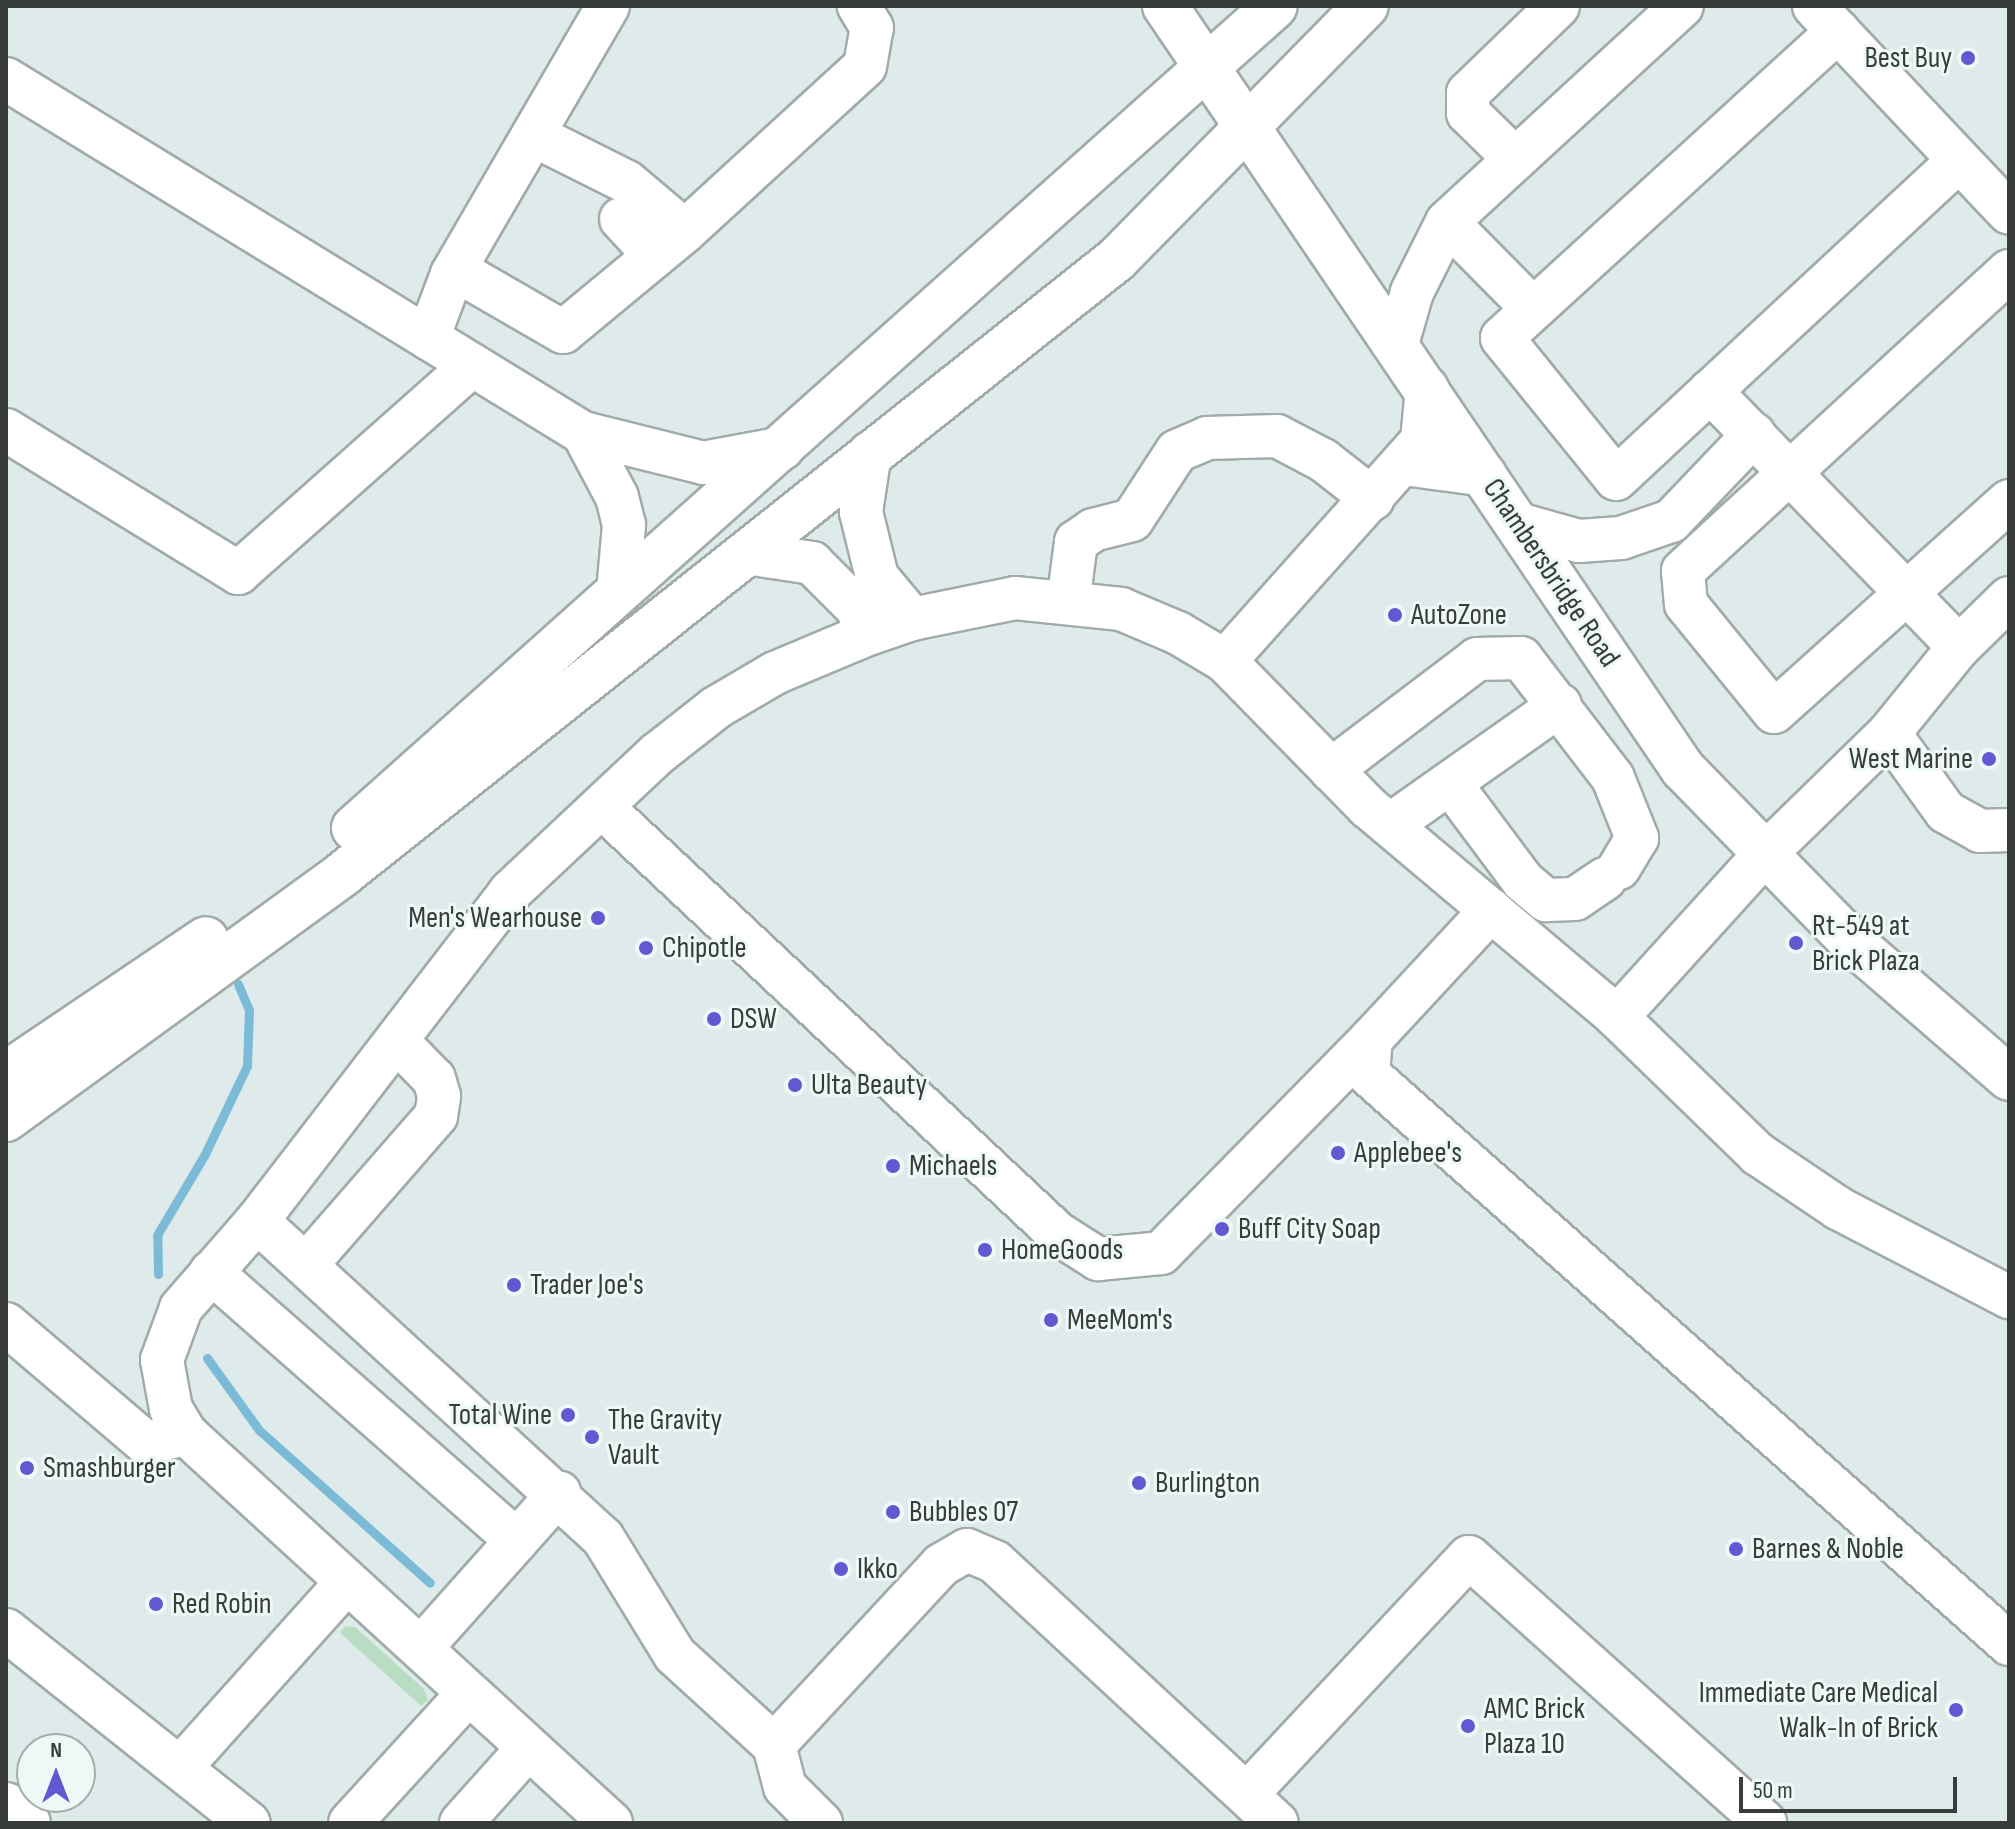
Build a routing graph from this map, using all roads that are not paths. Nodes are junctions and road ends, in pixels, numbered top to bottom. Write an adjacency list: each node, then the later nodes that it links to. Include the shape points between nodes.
1 (608, 6): 12 (lane)
2 (859, 6): 18 (lane, via 872,28 865,66 759,169)
3 (1165, 6): 9 (main road, Chambersbridge Road)
4 (1275, 6): 9 (main road)
5 (1366, 6): 11 (main road)
6 (1558, 6): 13 (lane, via 1468,93 1468,113)
7 (1682, 6): 13 (lane)
8 (1826, 19): 14 (lane); 21 (lane)
9 (1208, 69): 11 (main road, Chambersbridge Road); 30 (main road)
10 (6, 79): 22 (lane)
11 (1248, 122): 23 (main road, Chambersbridge Road); 31 (main road, via 1117,259)
12 (533, 135): 15 (lane); 20 (lane)
13 (1515, 159): 17 (lane)
14 (1959, 160): 16 (lane); 26 (lane)
15 (587, 162): 18 (lane, via 627,182); 18 (lane, via 594,188 615,212)
16 (2009, 213)
17 (1447, 222): 21 (lane); 23 (lane, via 1412,292)
18 (670, 243): 20 (lane, via 563,332 473,280)
19 (2009, 271): 33 (lane)
20 (452, 274): 22 (lane)
21 (1533, 309): 26 (lane, via 1502,338 1616,479)
22 (428, 338): 24 (lane)
23 (1397, 344): 25 (main road, Chambersbridge Road)
24 (472, 365): 27 (lane, via 238,573); 28 (lane)
25 (1427, 388): 32 (lane, via 1422,441); 34 (main road, Chambersbridge Road)
26 (1710, 391): 29 (lane)
27 (6, 430)
28 (583, 433): 30 (lane, via 703,463); 40 (lane, via 617,497 624,525)
29 (1754, 434): 33 (lane); 37 (lane, via 1671,521 1621,538 1579,541)
30 (783, 448): 40 (main road)
31 (870, 453): 38 (main road); 43 (lane, via 861,512 877,577)
32 (1404, 464): 34 (lane); 35 (lane)
33 (1790, 472): 39 (lane); 39 (lane, via 1683,571 1686,604 1774,712)
34 (1485, 475): 37 (main road, Chambersbridge Road)
35 (1373, 499): 42 (lane, via 1323,460 1277,436 1207,438 1177,451 1132,520 1093,530 1076,542); 46 (lane)
36 (2009, 501): 39 (lane)
37 (1518, 524): 54 (main road, Chambersbridge Road, via 1683,769)
38 (746, 553): 44 (lane, via 812,563 857,608); 63 (main road, via 344,873)
39 (1909, 591): 45 (lane)
40 (618, 592): 59 (main road, via 328,849)
41 (2009, 598): 45 (lane)
42 (1068, 603): 43 (lane, via 1015,598); 46 (lane, via 1121,609)
43 (912, 619): 44 (lane)
44 (868, 634): 51 (lane, via 775,673 717,707)
45 (1959, 647): 48 (lane)
46 (1225, 661): 49 (lane)
47 (1560, 705): 49 (lane, via 1521,658 1477,659); 50 (lane); 50 (lane, via 1613,778 1637,838 1612,874 1575,899 1546,900 1523,881)
48 (1889, 733): 53 (lane, via 1946,812 1980,831); 54 (lane)
49 (1331, 770): 52 (lane)
50 (1450, 783): 52 (lane)
51 (602, 807): 57 (lane, via 1057,1233 1098,1259 1161,1253); 58 (lane, via 487,917)
52 (1390, 825): 55 (lane)
53 (2009, 830)
54 (1765, 854): 56 (lane); 61 (main road, Chambersbridge Road, via 1851,941)
55 (1491, 910): 56 (lane); 57 (lane)
56 (1617, 1017): 67 (lane, via 1758,1154 1838,1208)
57 (1371, 1039): 74 (lane, via 1368,1074 1387,1096)
58 (397, 1041): 64 (lane); 65 (lane, via 434,1079 439,1096 436,1116)
59 (51, 1046): 60 (main road); 62 (main road)
60 (6, 1050)
61 (2001, 1066)
62 (6, 1074)
63 (6, 1119)
64 (257, 1221): 65 (lane); 66 (lane)
65 (306, 1265): 70 (lane)
66 (211, 1272): 69 (lane, via 181,1308 162,1360 171,1409); 71 (lane)
67 (2009, 1297)
68 (13, 1342): 69 (lane, via 146,1443)
69 (186, 1434): 72 (lane)
70 (559, 1493): 71 (lane); 77 (lane, via 617,1554 675,1655)
71 (517, 1541): 75 (lane)
72 (346, 1583): 75 (lane); 79 (lane)
73 (6, 1630): 79 (lane)
74 (2009, 1644)
75 (421, 1648): 76 (lane)
76 (466, 1696): 78 (lane); 84 (lane)
77 (774, 1745): 81 (lane, via 941,1565 967,1550 995,1562); 87 (lane, via 785,1787)
78 (528, 1748): 85 (lane); 86 (lane)
79 (180, 1768): 83 (lane)
80 (6, 1805): 82 (main road)
81 (1265, 1814): 88 (lane, via 1469,1557)
82 (28, 1823)
83 (249, 1823)
84 (350, 1823)
85 (461, 1823)
86 (611, 1823)
87 (821, 1823)
88 (1765, 1823)

